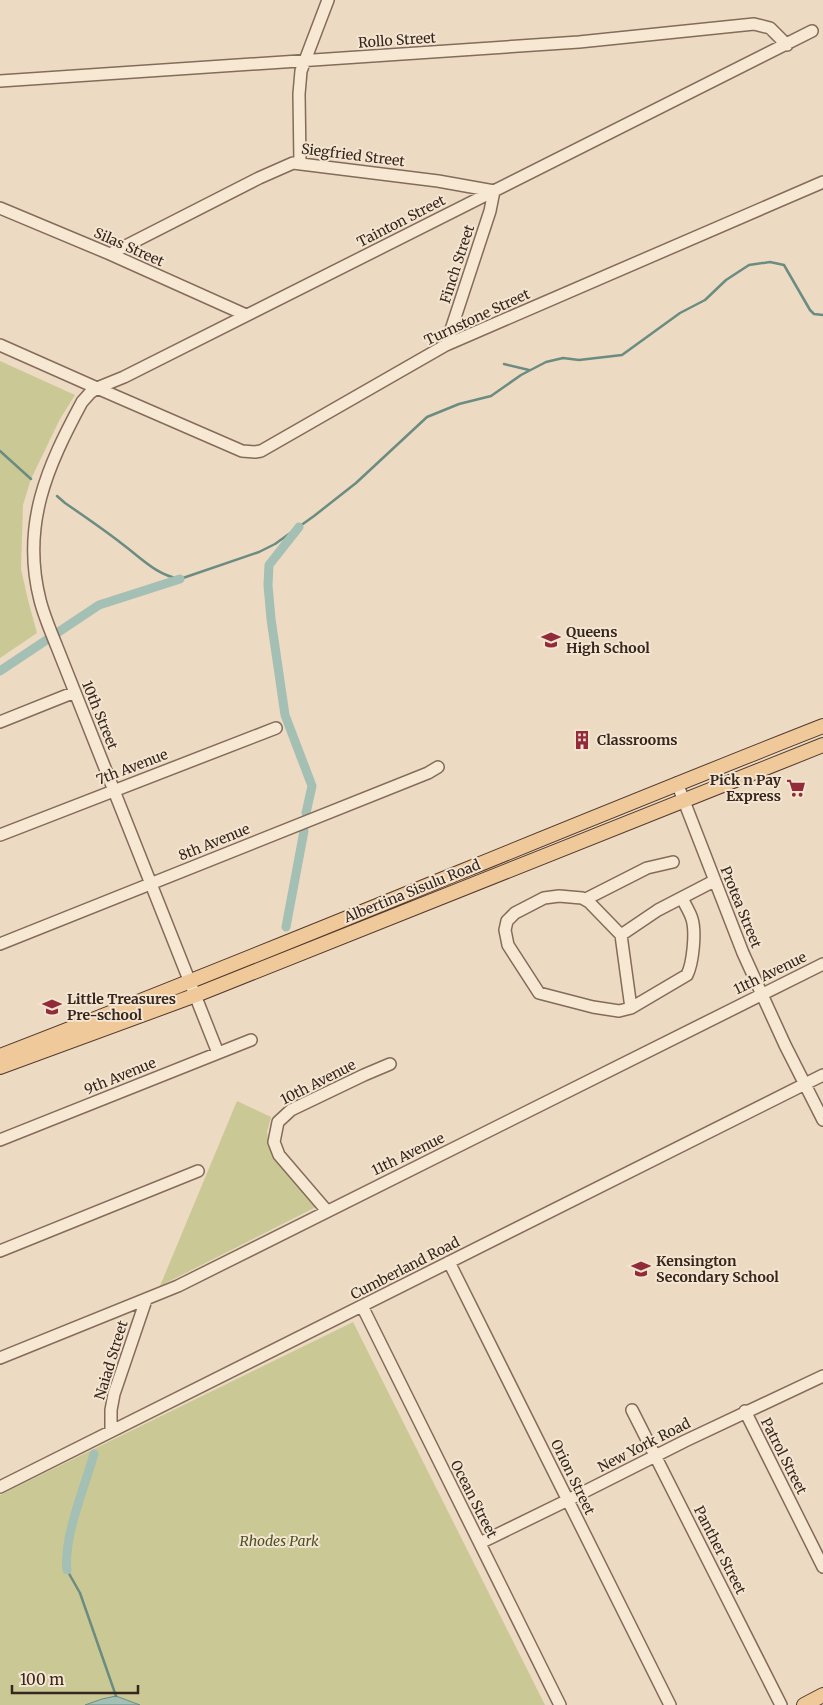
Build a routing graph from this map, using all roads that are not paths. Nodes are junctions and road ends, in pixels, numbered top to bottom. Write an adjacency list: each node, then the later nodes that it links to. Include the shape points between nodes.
1 (328, 0): 4 (street)
2 (812, 31): 3 (street, Tainton Street)
3 (786, 45): 4 (street, Rollo Street, via 770,28 754,24 579,42); 8 (street, Tainton Street)
4 (304, 61): 5 (street, Rollo Street); 6 (street, via 299,94)
5 (0, 81)
6 (300, 163): 8 (street, Siegfried Street); 10 (street, Siegfried Street, via 288,164 271,172)
7 (823, 182): 13 (street, Turnstone Street)
8 (494, 191): 11 (street, Tainton Street); 13 (street, Finch Street)
9 (0, 208): 10 (street, Silas Street)
10 (110, 254): 11 (street, Silas Street)
11 (246, 315): 14 (street, Tainton Street)
12 (0, 345): 14 (street)
13 (446, 345): 14 (street, Turnstone Street, via 270,447 255,452 237,449)
14 (98, 388): 15 (street, 10th Street, via 82,402 47,475 37,511 34,543 40,601)
15 (75, 692): 16 (street); 22 (street, 10th Street)
16 (0, 722)
17 (823, 726): 21 (main road, Albertina Sisulu Road)
18 (276, 728): 22 (street, 7th Avenue)
19 (823, 744): 23 (main road, Albertina Sisulu Road)
20 (438, 767): 27 (street, 8th Avenue)
21 (677, 783): 23 (street, Protea Street); 33 (main road, Albertina Sisulu Road)
22 (114, 790): 24 (street, 7th Avenue); 27 (street, 10th Street)
23 (683, 800): 26 (street, Protea Street); 35 (main road, Albertina Sisulu Road)
24 (0, 835)
25 (673, 862): 29 (street, via 647,868)
26 (714, 881): 28 (street); 34 (street, Protea Street)
27 (150, 883): 31 (street, 8th Avenue); 33 (street, 10th Street)
28 (682, 898): 30 (street); 36 (street, via 693,927 689,971 684,978)
29 (586, 899): 30 (street); 36 (street, via 544,898 515,913 508,918 506,926 508,945 539,993 593,1007)
30 (621, 935): 36 (street)
31 (0, 944)
32 (823, 964): 34 (street, 11th Avenue)
33 (191, 981): 35 (street, 10th Street); 39 (main road, Albertina Sisulu Road)
34 (762, 993): 43 (street, Protea Street); 47 (street, 11th Avenue)
35 (196, 995): 38 (street, 10th Street); 41 (main road, Albertina Sisulu Road)
36 (631, 1008)
37 (251, 1040): 38 (street, 9th Avenue)
38 (218, 1053): 45 (street, 9th Avenue)
39 (0, 1056)
40 (390, 1064): 47 (street, 10th Avenue, via 291,1110 278,1122 274,1142 279,1155)
41 (0, 1067)
42 (823, 1075): 43 (street, Cumberland Road)
43 (805, 1083): 44 (street, Protea Street); 49 (street, Cumberland Road)
44 (823, 1120)
45 (0, 1140)
46 (198, 1171): 48 (street)
47 (327, 1211): 50 (street, 11th Avenue)
48 (0, 1251)
49 (449, 1262): 51 (street, Cumberland Road); 59 (street, Orion Street)
50 (146, 1300): 52 (street, 11th Avenue); 56 (street, Naiad Street, via 114,1394)
51 (362, 1306): 56 (street, Cumberland Road); 60 (street, Ocean Street)
52 (0, 1358)
53 (823, 1376): 55 (street, New York Road)
54 (632, 1410): 57 (street, Panther Street)
55 (746, 1412): 57 (street, New York Road); 61 (street, Patrol Street)
56 (111, 1431): 58 (street, Cumberland Road)
57 (656, 1455): 59 (street, New York Road); 65 (street, Panther Street)
58 (0, 1487)
59 (568, 1500): 60 (street, New York Road); 64 (street, Orion Street)
60 (480, 1543): 63 (street, Ocean Street)
61 (823, 1567)
62 (823, 1695): 66 (main road)
63 (560, 1705)
64 (670, 1705)
65 (781, 1705)
66 (804, 1705)

